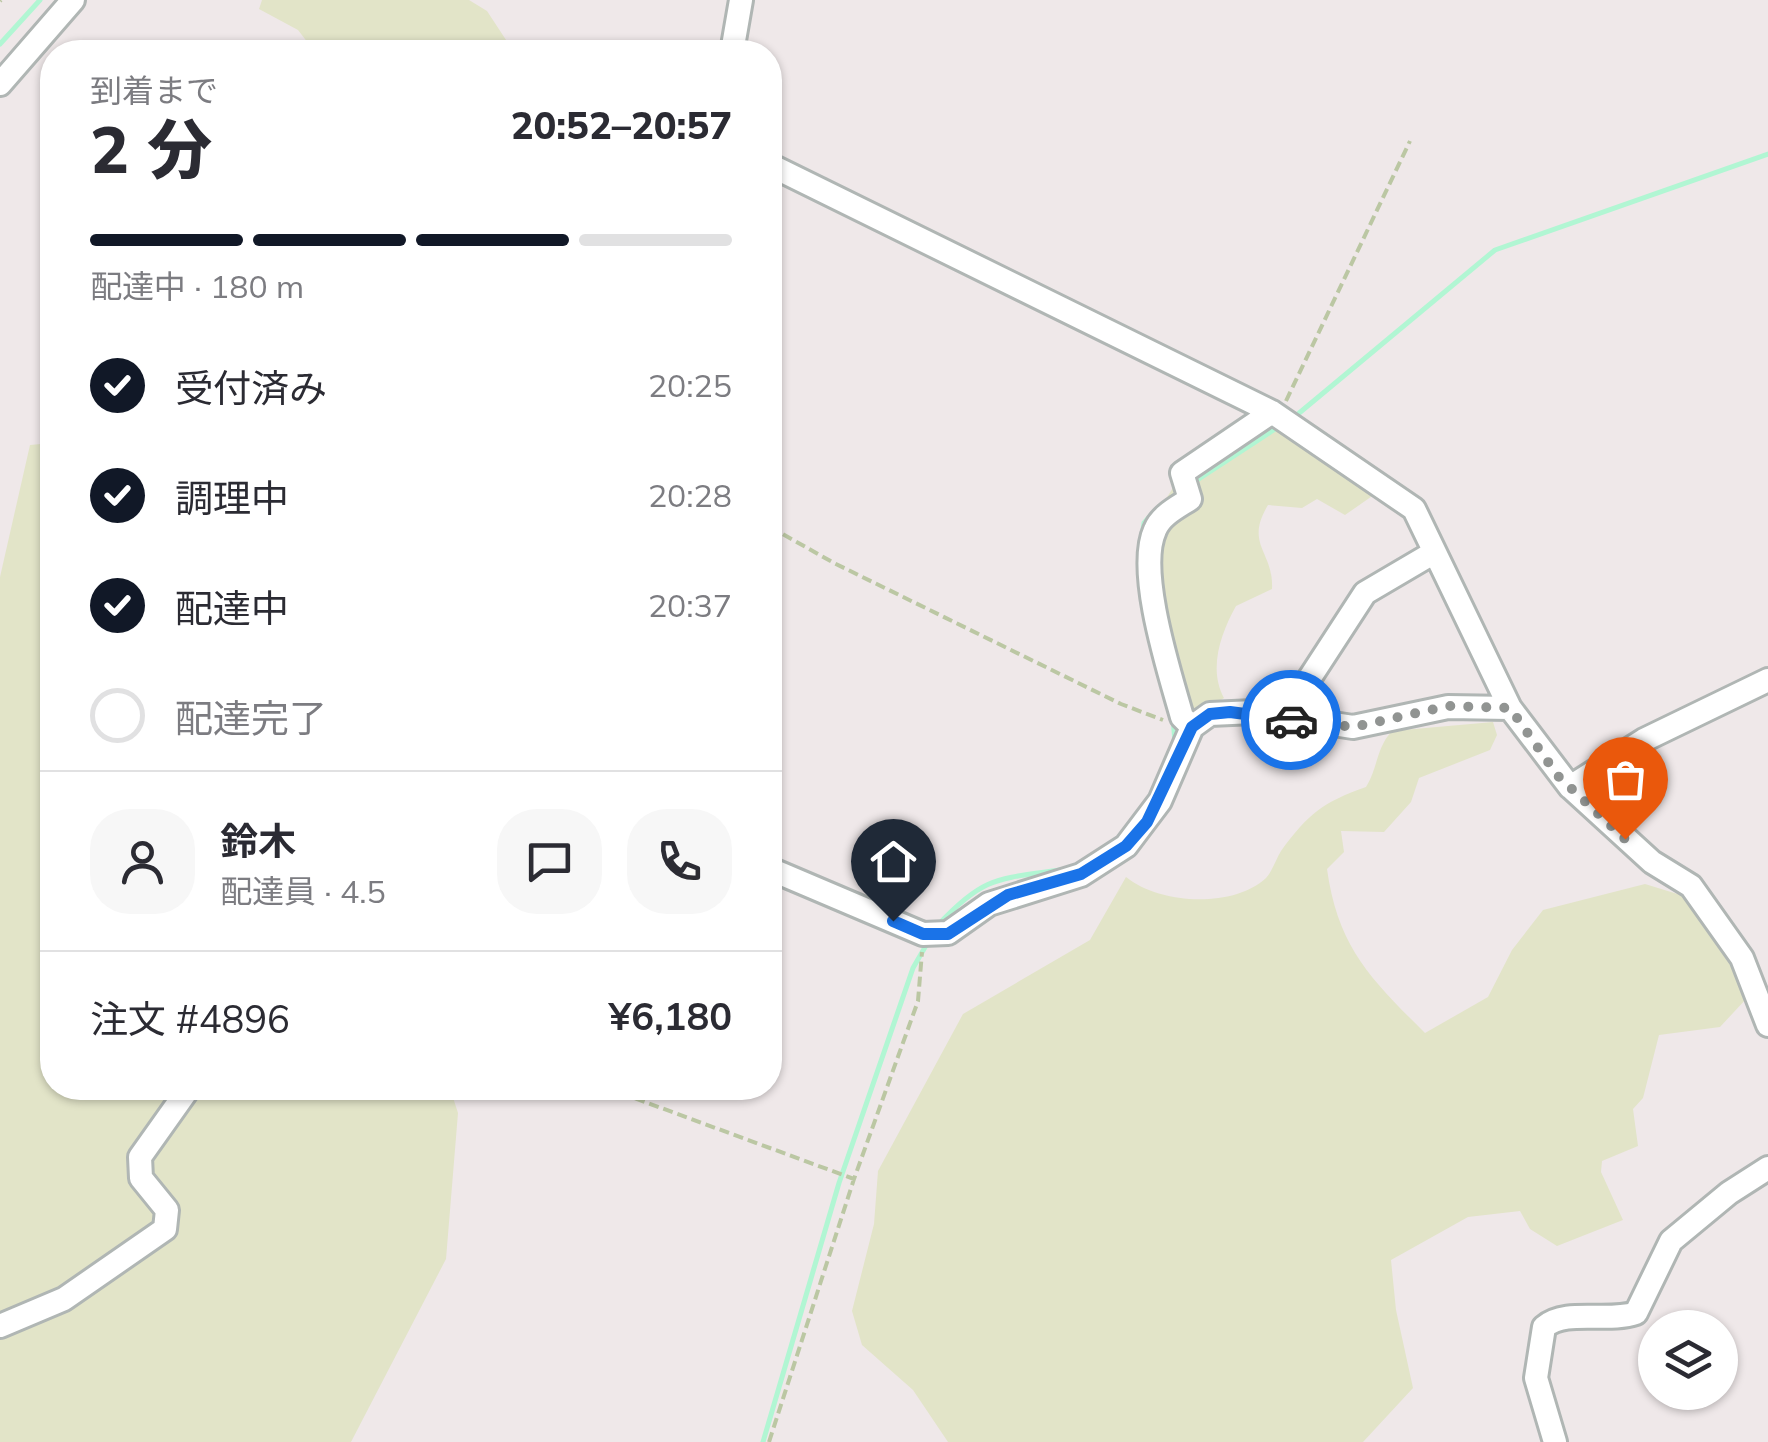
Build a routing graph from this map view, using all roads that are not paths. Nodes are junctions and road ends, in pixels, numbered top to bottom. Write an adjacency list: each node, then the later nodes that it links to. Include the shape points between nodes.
1 (73, 0): 4 (street)
2 (741, 0): 3 (street)
3 (734, 40)
4 (0, 84)
5 (782, 171): 6 (street)
6 (1275, 416): 7 (street, via 1414,510); 11 (street, via 1182,472 1190,499 1154,530 1149,564 1158,616 1182,718)
7 (1434, 553): 9 (street); 10 (street, via 1365,593)
8 (1768, 680): 12 (street, via 1644,740)
9 (1510, 708): 10 (street, via 1448,706 1354,727); 12 (street)
10 (1283, 719): 11 (street, via 1230,712 1210,714)
11 (1192, 727): 13 (street, via 1160,800 1126,846 1081,874 989,904 948,934 923,934)
12 (1570, 787): 14 (street, via 1652,862 1691,886 1742,958)
13 (782, 875)
14 (1768, 1025)
15 (180, 1100): 17 (street, via 140,1157 142,1178 167,1210 165,1229 64,1298)
16 (1768, 1168): 18 (street, via 1671,1240 1636,1313 1554,1319 1544,1327 1536,1378)
17 (0, 1326)
18 (1556, 1442)

